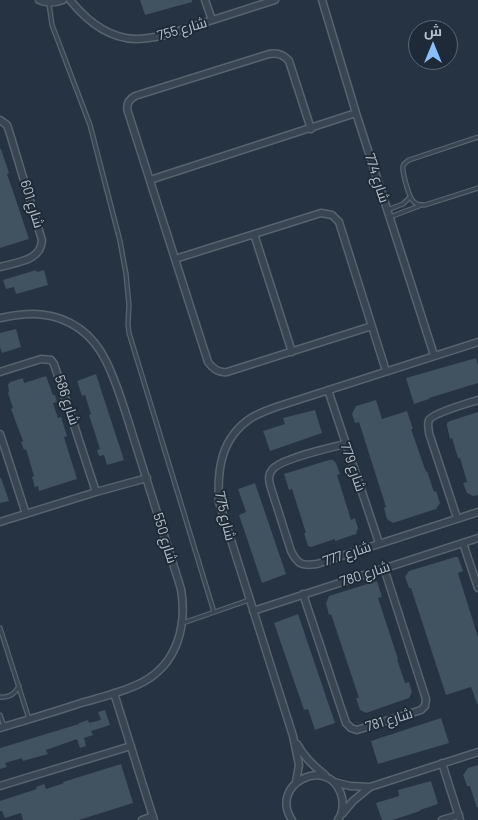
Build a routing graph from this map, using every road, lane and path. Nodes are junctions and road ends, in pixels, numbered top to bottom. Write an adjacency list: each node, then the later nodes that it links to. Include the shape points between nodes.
1 (39, 0): 8 (street)
2 (63, 0): 8 (street)
3 (70, 0): 9 (street, شارع 755, via 85,18 98,27 133,39 166,35)
4 (205, 0): 9 (street)
5 (272, 0): 7 (street, شارع 755)
6 (322, 0): 10 (street, شارع 774)
7 (261, 2): 9 (street, شارع 755)
8 (49, 3): 48 (lane, via 52,25 90,125 120,241 130,333)
9 (212, 20)
10 (356, 113): 12 (street); 18 (street, شارع 774)
11 (0, 120): 22 (street, شارع 601, via 10,134 42,240 42,247 32,258)
12 (311, 129): 14 (street); 14 (street, via 289,61 277,53 135,96 128,102 127,109)
13 (478, 137): 16 (lane, via 407,161 403,169)
14 (150, 180): 21 (street)
15 (478, 188): 17 (lane)
16 (410, 197): 17 (lane); 18 (lane, via 403,204)
17 (421, 205): 19 (lane)
18 (387, 210): 19 (street, شارع 774)
19 (390, 218): 27 (street, شارع 774)
20 (254, 234): 21 (street); 24 (street, via 321,213 334,217 339,222); 26 (street)
21 (175, 259): 26 (street, via 208,362 213,368 227,372)
22 (0, 267)
23 (0, 318): 34 (street, شارع 550, via 44,314 68,322 90,338 111,372)
24 (372, 326): 26 (street); 28 (street)
25 (478, 342): 27 (street, شارع 775)
26 (292, 352)
27 (434, 355): 28 (street, شارع 775)
28 (386, 371): 30 (street, شارع 775)
29 (0, 372): 35 (street, شارع 586, via 41,359 51,360)
30 (328, 390): 33 (street, شارع 779); 46 (street, شارع 775, via 276,406 251,418 234,434 222,456 219,502)
31 (478, 400): 38 (street, via 436,414 428,425)
32 (0, 434): 37 (street)
33 (345, 444): 41 (street, شارع 779); 41 (street, شارع 777, via 285,461 272,469 270,485 291,551 301,564 308,565)
34 (146, 478): 35 (street); 49 (street, شارع 550, via 181,588)
35 (96, 492): 37 (street)
36 (478, 512): 38 (street, شارع 777)
37 (26, 514): 39 (street)
38 (457, 518): 41 (street, شارع 777)
39 (0, 522)
40 (478, 538): 42 (street, شارع 780)
41 (379, 543)
42 (464, 543): 43 (street, شارع 780); 44 (street)
43 (384, 568): 45 (street, شارع 780); 45 (street, شارع 781, via 426,699 422,710 357,730 351,728 346,723)
44 (478, 588)
45 (302, 594): 47 (street, شارع 780)
46 (249, 600): 47 (street, شارع 775); 48 (lane)
47 (253, 610): 59 (street, شارع 775)
48 (214, 612): 49 (lane)
49 (183, 623): 54 (street, شارع 550, via 176,646 157,672)
50 (0, 628): 52 (lane)
51 (0, 638): 52 (lane)
52 (4, 641): 53 (lane)
53 (19, 686): 55 (lane, via 12,695); 57 (lane)
54 (114, 693): 57 (street, شارع 550); 60 (street)
55 (0, 697)
56 (0, 715): 58 (lane)
57 (29, 719): 58 (street, شارع 550)
58 (2, 728)
59 (293, 736): 63 (street, شارع 775, via 302,754); 64 (street, شارع 775, via 299,765)
60 (131, 746): 65 (street); 68 (street)
61 (478, 752): 62 (street)
62 (442, 763): 66 (street); 67 (street)
63 (333, 781): 64 (street, via 314,775); 66 (street); 69 (street, via 343,799)
64 (296, 782): 71 (street, via 290,789 286,806)
65 (0, 786)
66 (370, 787): 69 (street)
67 (460, 817): 72 (street)
68 (154, 818): 70 (street)
69 (339, 819)
70 (142, 820)
71 (292, 820)
72 (442, 820)

